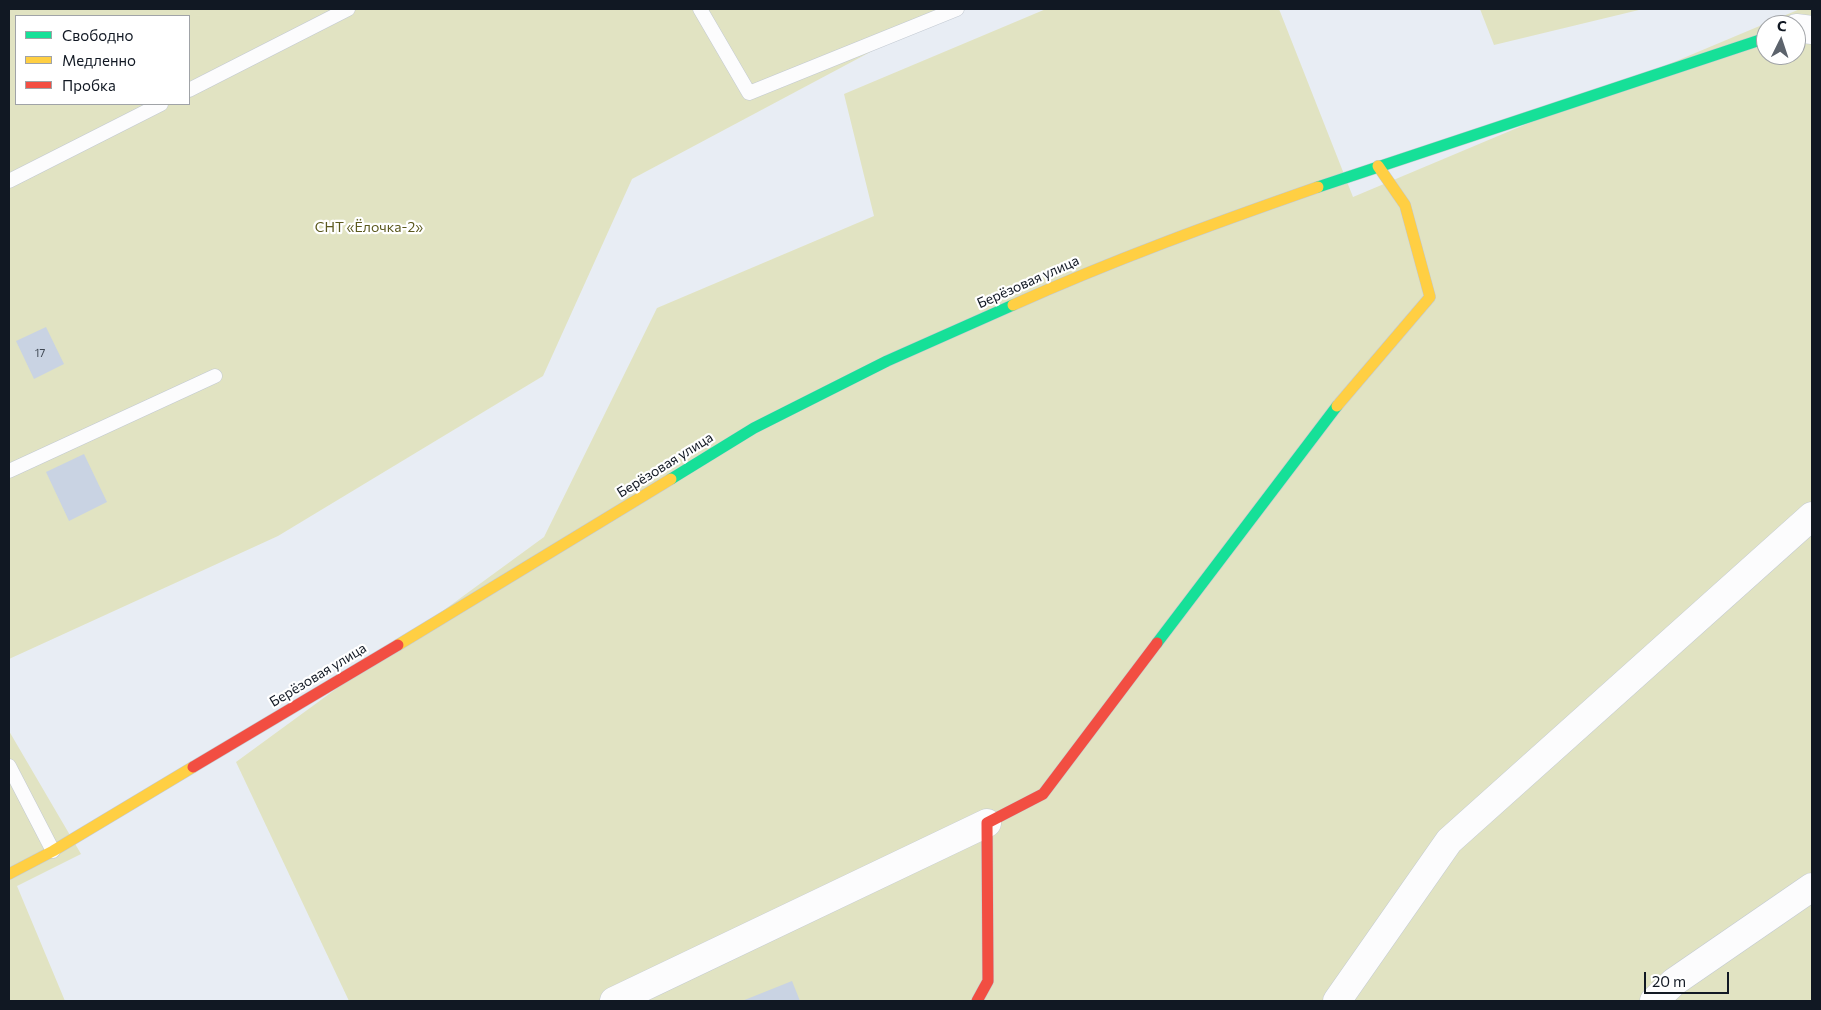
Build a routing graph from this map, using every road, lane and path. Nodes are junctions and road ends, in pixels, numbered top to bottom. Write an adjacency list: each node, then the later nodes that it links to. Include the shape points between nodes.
1 (348, 9): 5 (lane)
2 (700, 9): 3 (lane, via 749,94)
3 (957, 9)
4 (1756, 41): 7 (street, Берёзовая улица)
5 (190, 89)
6 (159, 105): 8 (lane)
7 (1378, 166): 13 (street, via 1405,205 1430,297 1329,415 1043,794); 14 (street, Берёзовая улица, via 1206,226 1071,279 887,361 754,428)
8 (9, 181)
9 (215, 376): 10 (lane)
10 (9, 471)
11 (1812, 516): 19 (street, via 1449,841)
12 (9, 766): 14 (lane)
13 (987, 823): 17 (street); 18 (street, via 988,981)
14 (53, 850): 15 (street, Берёзовая улица)
15 (9, 874)
16 (1812, 887): 20 (street, via 1674,982)
17 (614, 1001)
18 (977, 1001)
19 (1337, 1001)
20 (1654, 1001)

